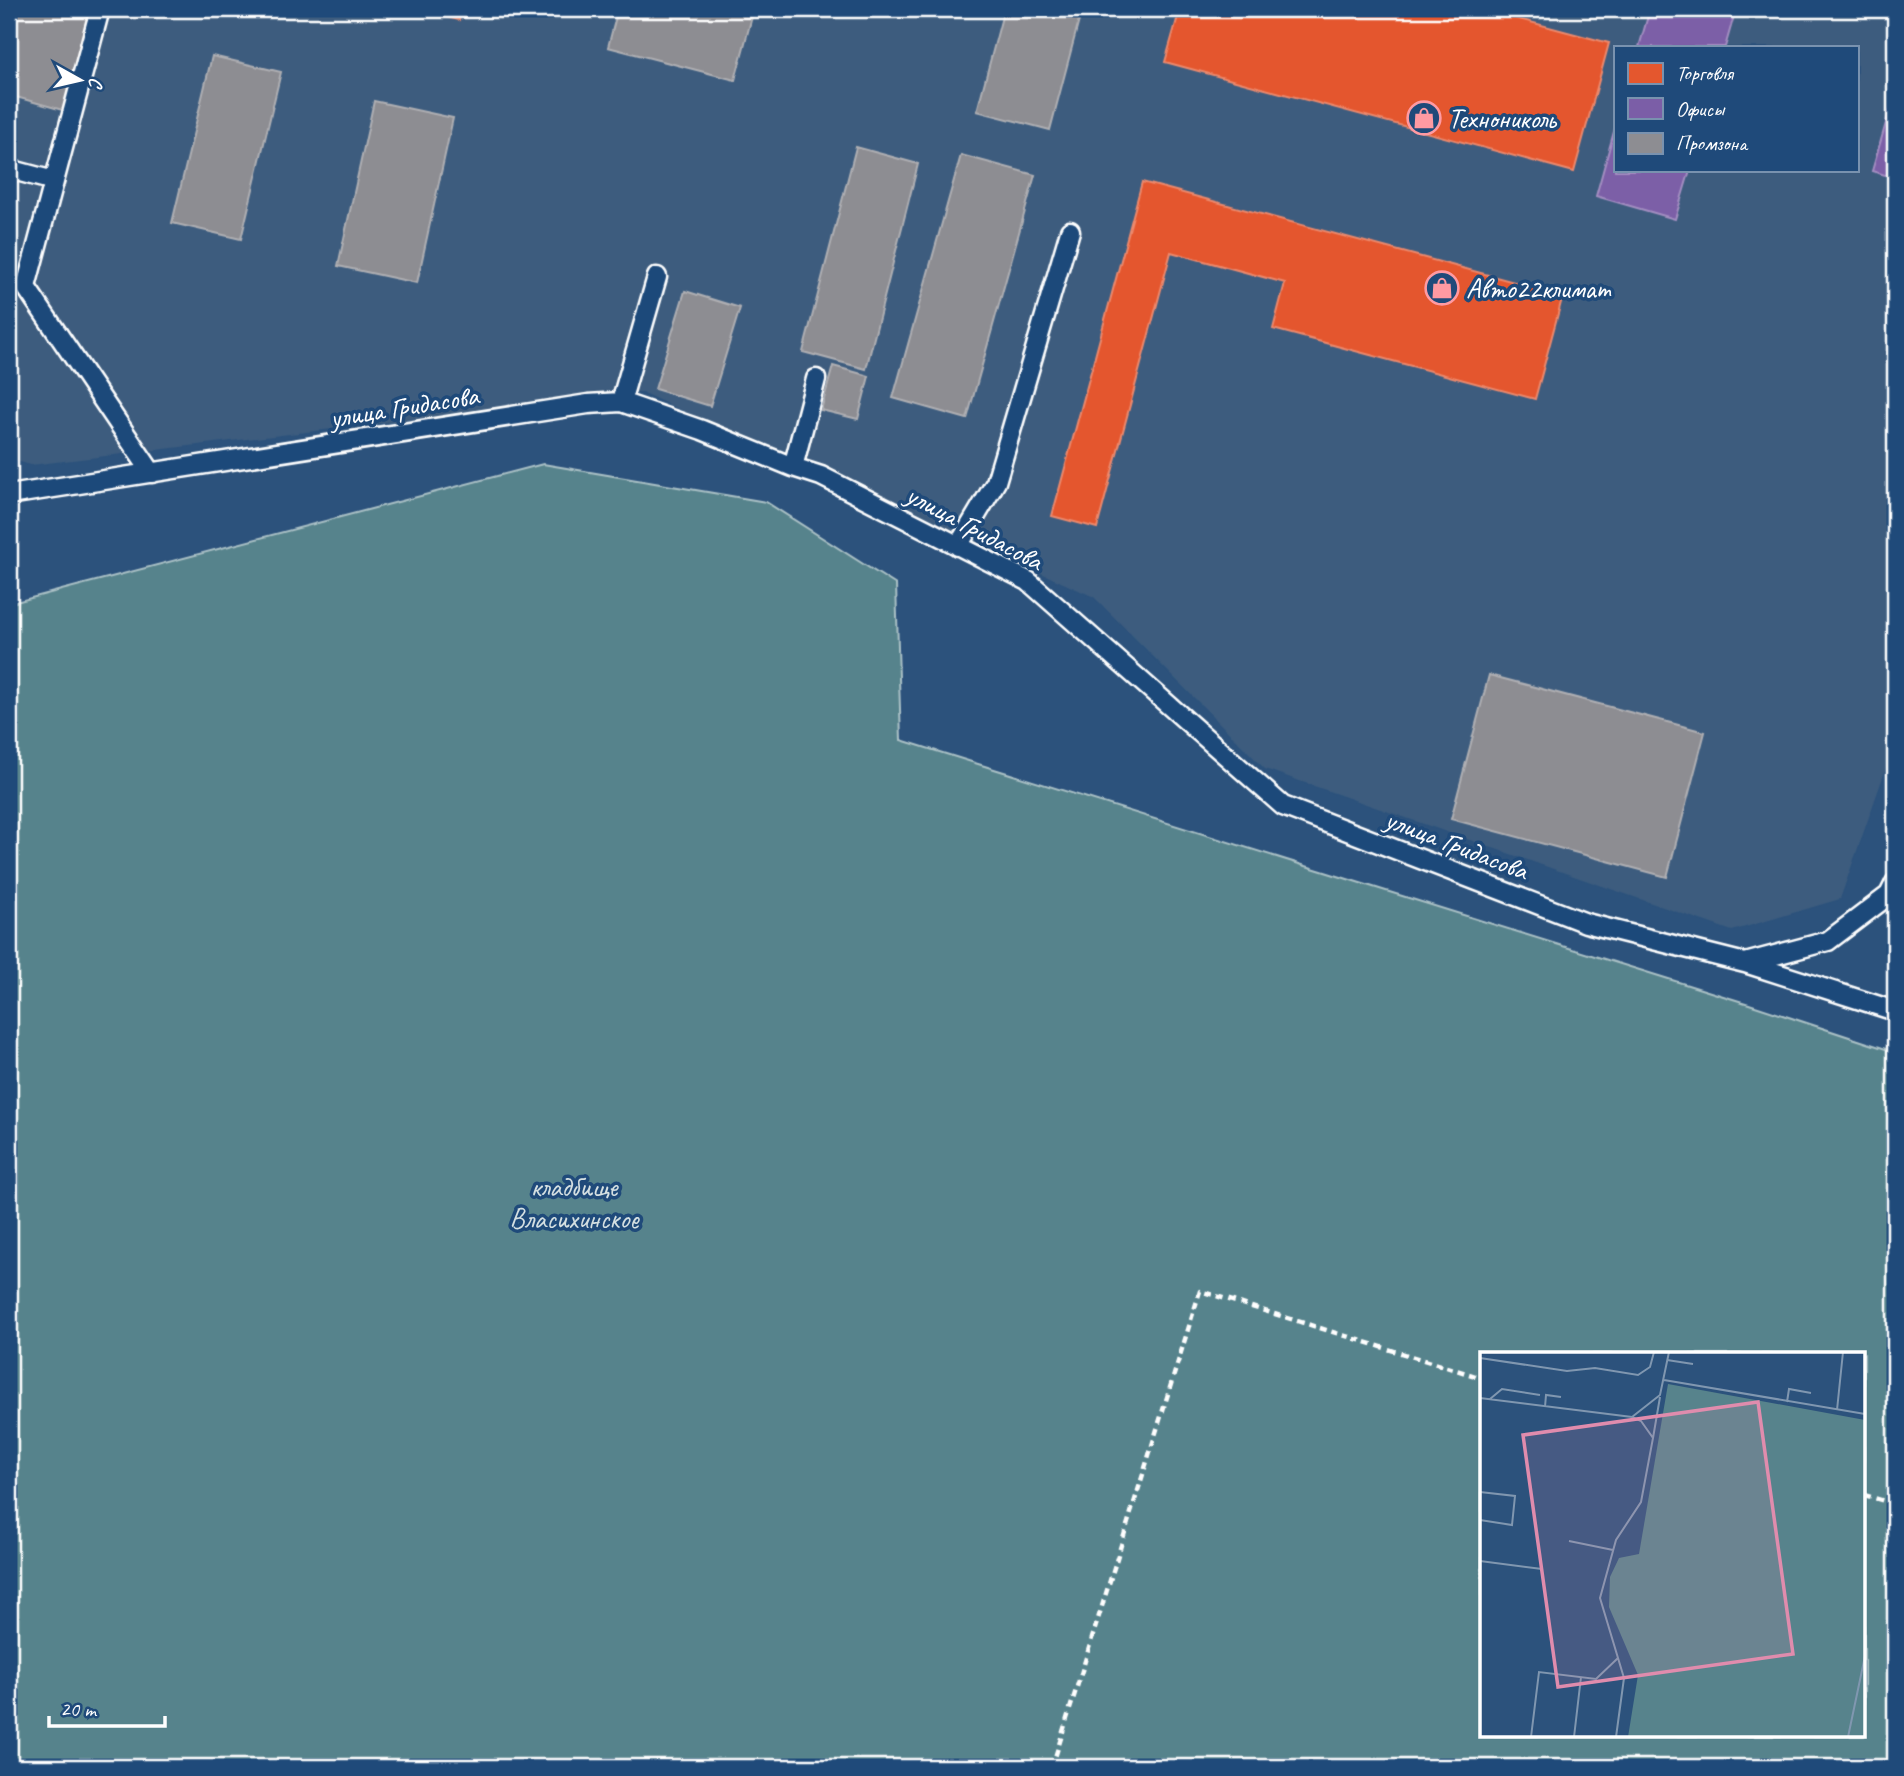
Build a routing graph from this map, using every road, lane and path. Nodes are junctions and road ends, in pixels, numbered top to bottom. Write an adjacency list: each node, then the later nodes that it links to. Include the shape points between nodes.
1 (100, 9): 3 (lane)
2 (9, 169): 3 (lane)
3 (54, 181): 9 (lane, via 26,287)
4 (1070, 231): 11 (lane, via 996,482)
5 (657, 277): 7 (lane)
6 (816, 379): 8 (lane)
7 (621, 402): 8 (lane, улица Гридасова); 9 (lane, улица Гридасова)
8 (793, 467): 11 (lane, улица Гридасова, via 821,476)
9 (152, 473): 10 (lane, улица Гридасова)
10 (9, 495)
11 (958, 546): 13 (lane, улица Гридасова, via 1028,582 1283,806 1586,923)
12 (1895, 883): 13 (lane, улица Гридасова, via 1889,895 1828,941)
13 (1745, 963): 14 (lane)
14 (1895, 1011)
15 (1480, 1377): 18 (path, via 1200,1291)
16 (1866, 1495): 17 (path)
17 (1895, 1504)
18 (1052, 1767)

